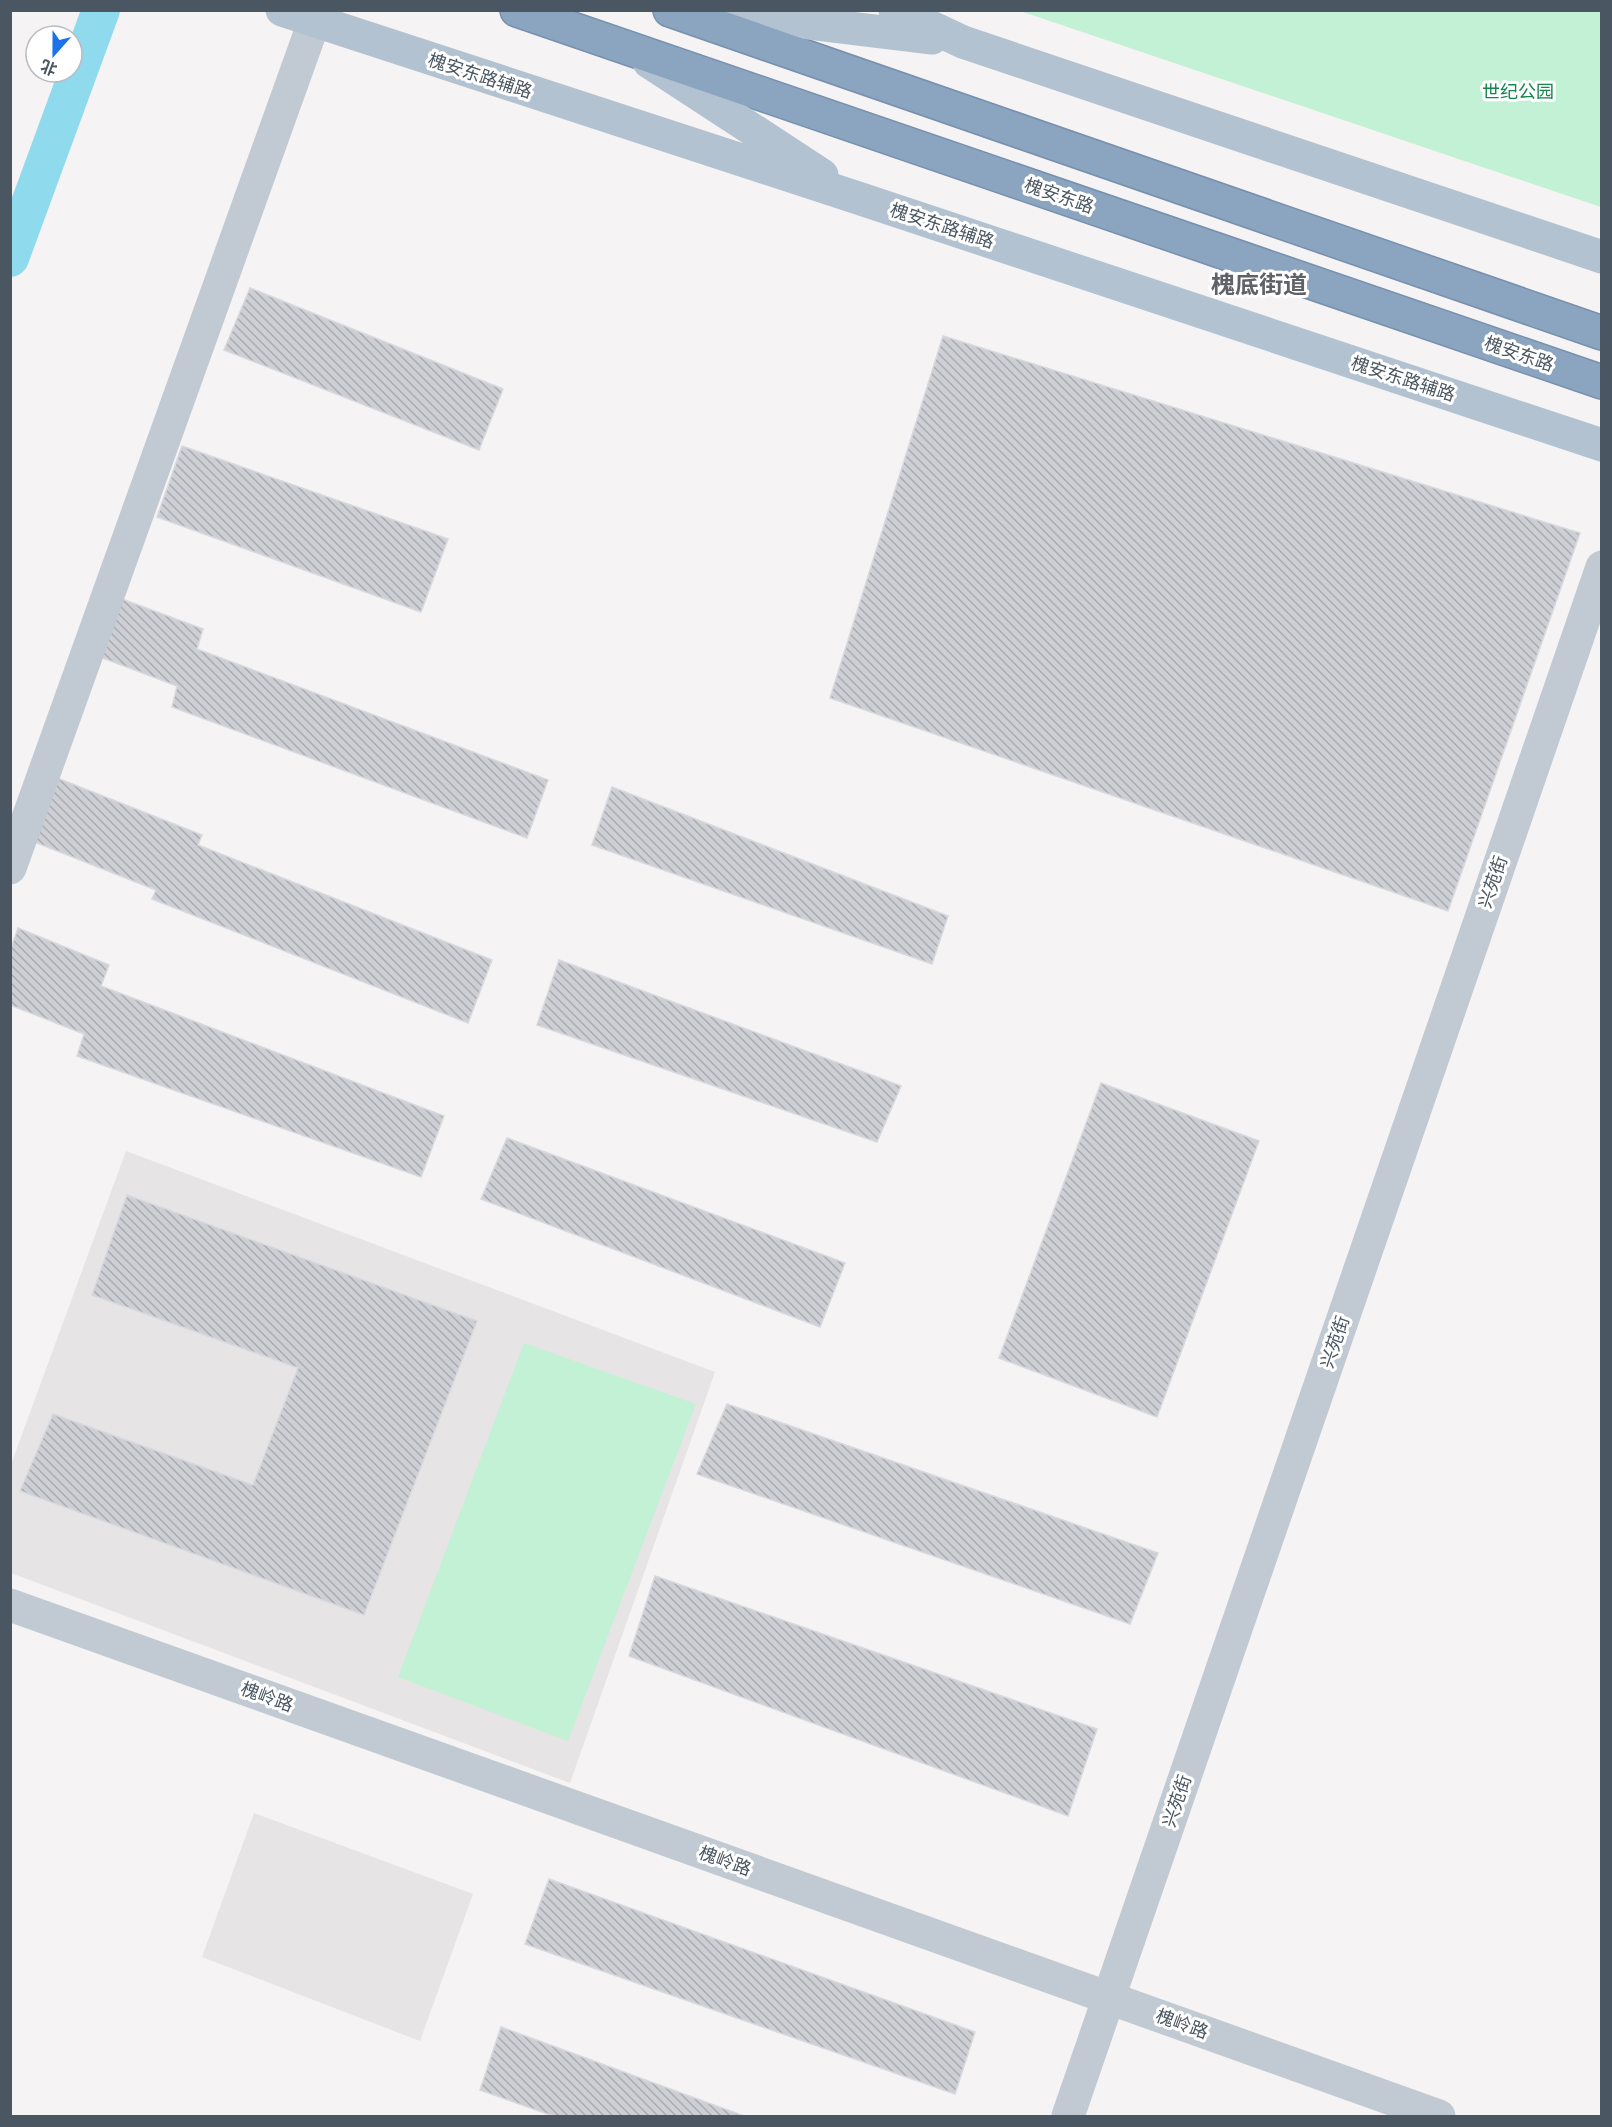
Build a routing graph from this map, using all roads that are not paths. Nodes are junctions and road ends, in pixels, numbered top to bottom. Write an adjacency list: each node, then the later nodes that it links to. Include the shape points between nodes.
1 (282, 10): 6 (main road, 槐安东路辅路)
2 (517, 10): 8 (highway, 槐安东路)
3 (670, 10): 11 (highway)
4 (702, 10): 7 (main road)
5 (895, 10): 7 (main road)
6 (314, 22): 9 (main road, 槐安东路辅路); 15 (street)
7 (963, 42): 10 (main road)
8 (633, 51): 9 (main road); 12 (highway, 槐安东路)
9 (858, 198): 13 (main road, 槐安东路辅路)
10 (1602, 257)
11 (1602, 333)
12 (1602, 382)
13 (1602, 445)
14 (1602, 567): 17 (street, 兴苑街)
15 (10, 868)
16 (10, 1605): 17 (street, 槐岭路)
17 (1109, 1998): 18 (street, 兴苑街); 19 (street, 槐岭路)
18 (1068, 2116)
19 (1439, 2116)

